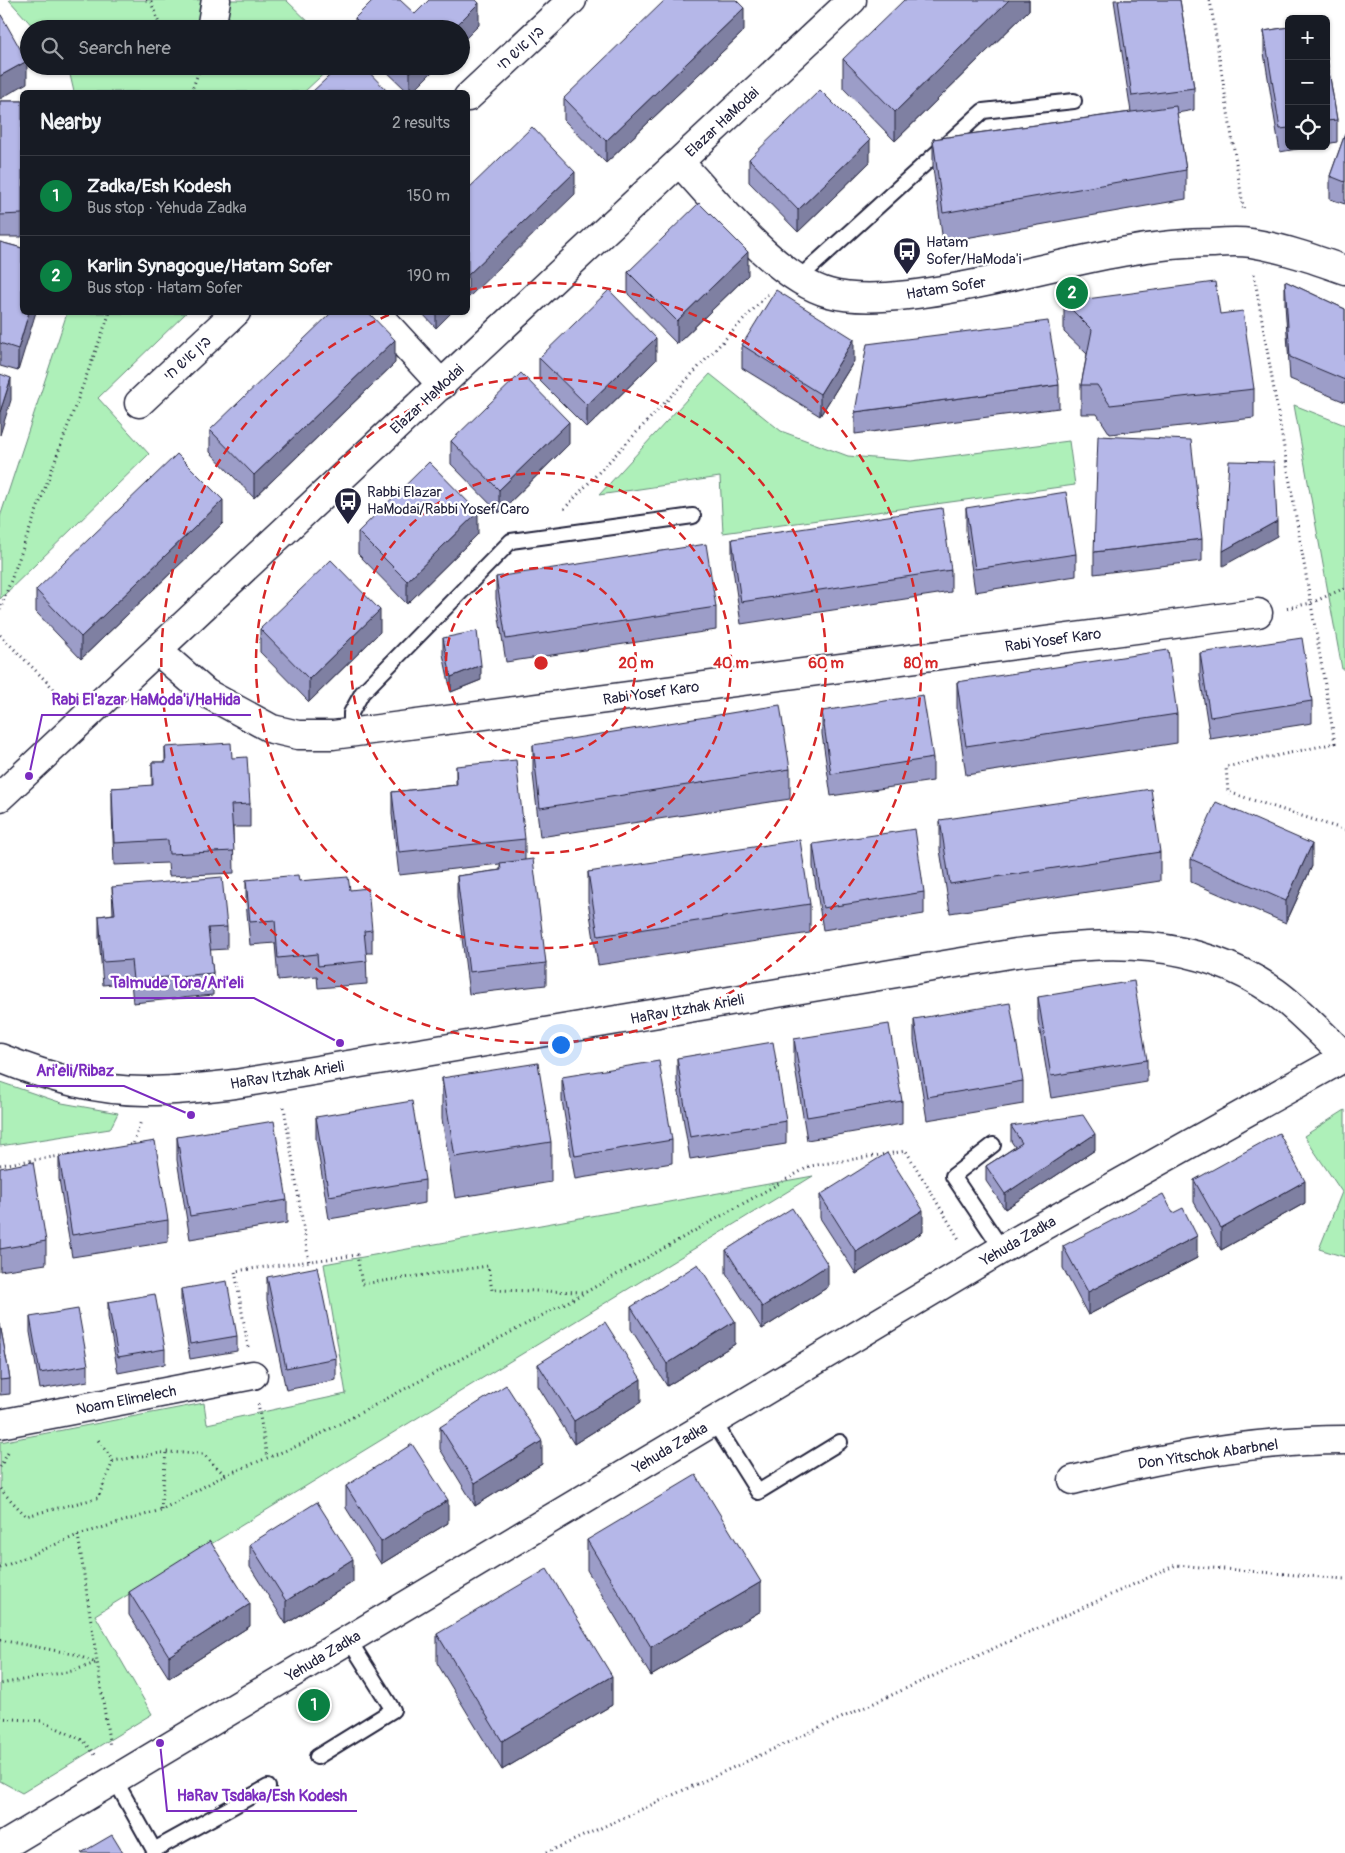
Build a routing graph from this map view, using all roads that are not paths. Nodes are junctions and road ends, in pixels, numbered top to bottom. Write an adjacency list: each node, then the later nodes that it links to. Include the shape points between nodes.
1 (216, 0): 4 (street)
2 (572, 0): 5 (street, בין איש חי)
3 (852, 0): 7 (street, Elazar HaModai)
4 (213, 20)
5 (470, 95)
6 (1074, 101): 9 (lane, via 983,111)
7 (680, 163): 9 (street, Hatam Sofer, via 768,257); 12 (street, Elazar HaModai)
8 (1345, 270): 9 (street, Hatam Sofer, via 1294,252 1249,242 1157,245 947,291 862,298 828,293)
9 (794, 275)
10 (233, 315): 13 (street, בין איש חי)
11 (378, 315): 12 (street)
12 (442, 385): 16 (street, Elazar HaModai)
13 (139, 403)
14 (693, 516): 17 (lane, via 511,541 362,693 351,713)
15 (1258, 613): 17 (street, Rabi Yosef Karo)
16 (158, 651): 17 (street, Rabi Yosef Karo, via 206,693 272,728 298,735); 18 (street, Elazar HaModai)
17 (351, 733)
18 (0, 797)
19 (1345, 1056): 20 (street, HaRav Itzhak Arieli, via 1275,993 1233,968 1194,953 1141,945 1082,945 1016,953 235,1084 149,1091 96,1086 46,1076); 22 (street, Yehuda Zadka)
20 (0, 1058)
21 (993, 1145): 22 (lane, via 953,1176)
22 (1002, 1249): 24 (street, Yehuda Zadka)
23 (253, 1375): 25 (street, Noam Elimelech)
24 (714, 1422): 27 (lane, via 758,1492); 29 (street, Yehuda Zadka)
25 (0, 1424)
26 (1345, 1440): 28 (street, Don Yitschok Abarbnel, via 1311,1440 1203,1452 1133,1464)
27 (840, 1442)
28 (1073, 1480)
29 (349, 1640): 30 (lane, via 393,1710); 31 (street, Yehuda Zadka)
30 (317, 1757)
31 (115, 1780): 32 (lane, via 154,1850); 33 (street, Yehuda Zadka)
32 (268, 1787)
33 (0, 1848)

